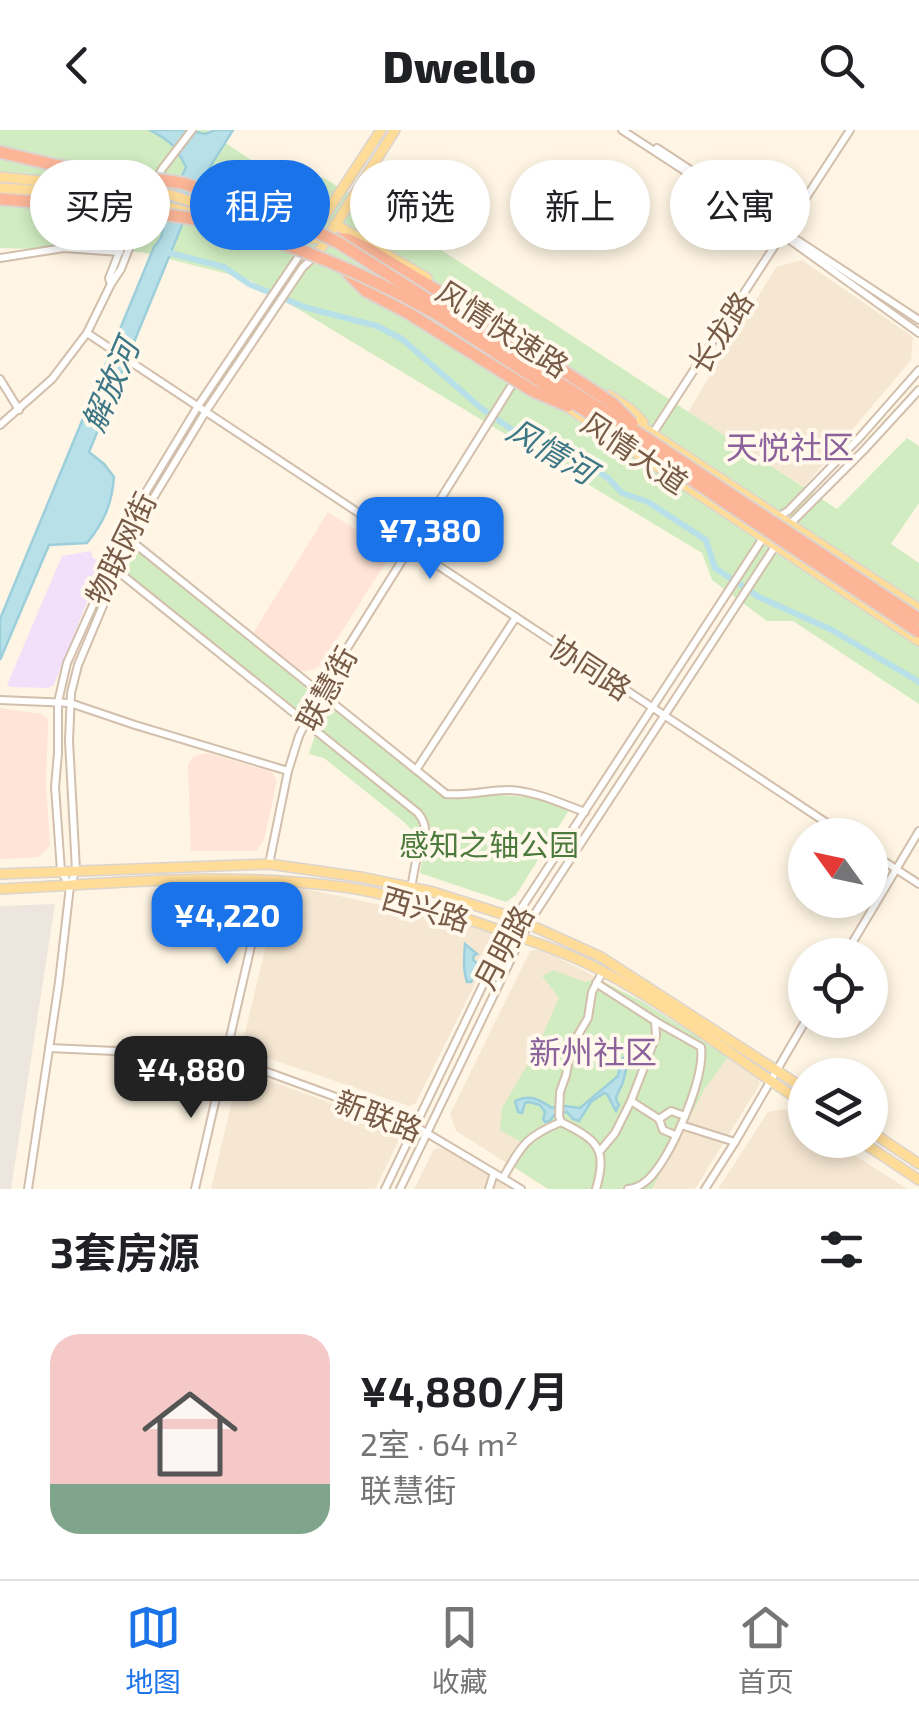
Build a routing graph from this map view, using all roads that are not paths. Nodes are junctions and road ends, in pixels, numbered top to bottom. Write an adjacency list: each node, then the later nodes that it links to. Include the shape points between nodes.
1 (192, 130): 8 (street)
2 (381, 130): 16 (main road)
3 (395, 130): 17 (main road)
4 (622, 130): 10 (street)
5 (630, 130): 9 (street)
6 (850, 130): 13 (street, 长龙路)
7 (0, 152): 45 (highway, 风情快速路, bridge, via 182,183 282,215 339,243)
8 (170, 160)
9 (675, 160)
10 (670, 161)
11 (0, 177): 12 (main road, 风情大道)
12 (30, 180)
13 (810, 192)
14 (30, 193): 15 (main road, 风情大道)
15 (2, 195): 43 (highway, 风情快速路, bridge, via 204,221 296,248 436,313)
16 (330, 208)
17 (335, 224): 18 (main road); 45 (main road, via 630,409)
18 (330, 232)
19 (330, 239): 45 (highway, bridge, via 368,248 491,323)
20 (330, 242): 45 (main road, 风情大道, via 395,270)
21 (128, 250): 32 (street)
22 (302, 250): 40 (street, 物联网街)
23 (315, 250): 29 (main road, 风情大道)
24 (320, 250): 29 (main road)
25 (773, 250): 45 (street, 长龙路)
26 (807, 250): 35 (street)
27 (810, 250): 33 (street)
28 (120, 252): 30 (street, via 64,248); 32 (street)
29 (318, 253): 31 (main road, 风情大道); 42 (street, 物联网街)
30 (0, 258)
31 (336, 261): 37 (main road, 风情大道, via 366,273); 43 (highway, bridge, via 366,292 533,392)
32 (110, 284): 34 (street)
33 (919, 320)
34 (88, 333): 40 (street, 协同路); 41 (street)
35 (919, 333)
36 (919, 370): 46 (street, 月明路)
37 (518, 375): 49 (main road, 风情大道); 52 (street, 联慧街)
38 (0, 380): 41 (street)
39 (919, 390): 47 (street, 月明路)
40 (198, 406): 42 (street, 协同路); 48 (street, 物联网街)
41 (19, 410): 44 (street)
42 (206, 412): 50 (street, 物联网街); 52 (street, 协同路)
43 (593, 417): 58 (highway, 风情快速路, bridge)
44 (0, 426)
45 (651, 436): 46 (main road, 风情大道); 57 (highway, 风情快速路, bridge)
46 (777, 517): 47 (main road, 风情大道); 49 (street, 月明路)
47 (788, 525): 51 (street, 月明路); 55 (main road, 风情大道)
48 (124, 535): 50 (street); 53 (street, 物联网街)
49 (764, 538): 51 (main road, 风情大道); 64 (street, 月明路)
50 (132, 541): 54 (street, 物联网街); 60 (street)
51 (776, 546): 59 (main road, 风情大道); 65 (street, 月明路)
52 (410, 548): 56 (street, 协同路); 60 (street, 联慧街)
53 (110, 566): 54 (street); 62 (street, 物联网街, via 67,663)
54 (118, 572): 63 (street, 物联网街, via 78,666); 66 (street)
55 (919, 609)
56 (516, 617): 64 (street, 协同路); 67 (street)
57 (919, 619)
58 (919, 632)
59 (919, 641)
60 (320, 694): 66 (street, 联慧街); 67 (street)
61 (0, 700): 62 (street)
62 (58, 702): 63 (street); 76 (street, 物联网街, via 55,787)
63 (70, 703): 68 (street); 74 (street, 物联网街)
64 (653, 708): 65 (street, 协同路); 69 (street, 月明路)
65 (665, 716): 70 (street, 协同路); 84 (street, 月明路)
66 (306, 722): 68 (street, 联慧街); 81 (street, via 424,819)
67 (416, 770): 69 (street, via 446,794 528,792)
68 (288, 772): 72 (street, 联慧街)
69 (584, 812): 83 (street, 月明路)
70 (819, 818)
71 (919, 831): 75 (street)
72 (269, 864): 74 (main road, 西兴路); 81 (main road, 西兴路)
73 (888, 864): 75 (street)
74 (76, 870): 76 (main road, 西兴路); 80 (street, 物联网街)
75 (898, 870): 79 (street); 87 (street)
76 (62, 871): 77 (main road, 西兴路); 80 (street, 物联网街)
77 (0, 874)
78 (266, 880): 80 (main road, 西兴路); 85 (main road, 西兴路, via 384,894); 93 (street)
79 (919, 884)
80 (70, 886): 82 (main road, 西兴路); 92 (street, 物联网街)
81 (411, 888): 83 (main road, 西兴路)
82 (0, 889)
83 (515, 918): 84 (main road, 西兴路); 85 (street, 月明路)
84 (528, 924): 86 (street, 月明路); 94 (main road, 西兴路, via 635,977)
85 (507, 933): 86 (main road, 西兴路); 103 (street, 月明路)
86 (521, 937): 88 (main road, 西兴路); 104 (street, 月明路)
87 (856, 938)
88 (603, 971): 89 (street); 96 (main road, 西兴路)
89 (596, 983): 90 (street); 101 (street, via 588,1018 571,1046)
90 (655, 1021): 98 (street, via 656,1036); 99 (street, via 701,1047 703,1061)
91 (795, 1038): 94 (street)
92 (48, 1048): 93 (street, 新联路); 114 (street, 物联网街)
93 (223, 1061): 103 (street, 新联路); 115 (street)
94 (776, 1069): 95 (main road, 西兴路); 96 (street)
95 (788, 1077)
96 (770, 1081): 97 (main road, 西兴路); 106 (street)
97 (788, 1093)
98 (631, 1101): 100 (street); 108 (street)
99 (685, 1116): 100 (street, via 671,1111); 102 (street)
100 (658, 1118): 105 (street)
101 (560, 1119): 108 (street); 112 (street, via 521,1147)
102 (680, 1125): 105 (street); 106 (street)
103 (415, 1126): 104 (street, 新联路); 116 (street, 月明路)
104 (428, 1132): 111 (street, 新联路); 117 (street, 月明路)
105 (676, 1135): 121 (street, via 654,1174)
106 (735, 1142): 122 (street)
107 (888, 1144): 110 (main road)
108 (600, 1151): 120 (street)
109 (886, 1158): 113 (main road)
110 (919, 1164)
111 (494, 1173): 112 (street, 新联路); 118 (street)
112 (503, 1178): 119 (street, 新联路)
113 (919, 1180)
114 (28, 1189)
115 (194, 1189)
116 (385, 1189)
117 (400, 1189)
118 (489, 1189)
119 (520, 1189)
120 (596, 1189)
121 (628, 1189)
122 (705, 1189)

